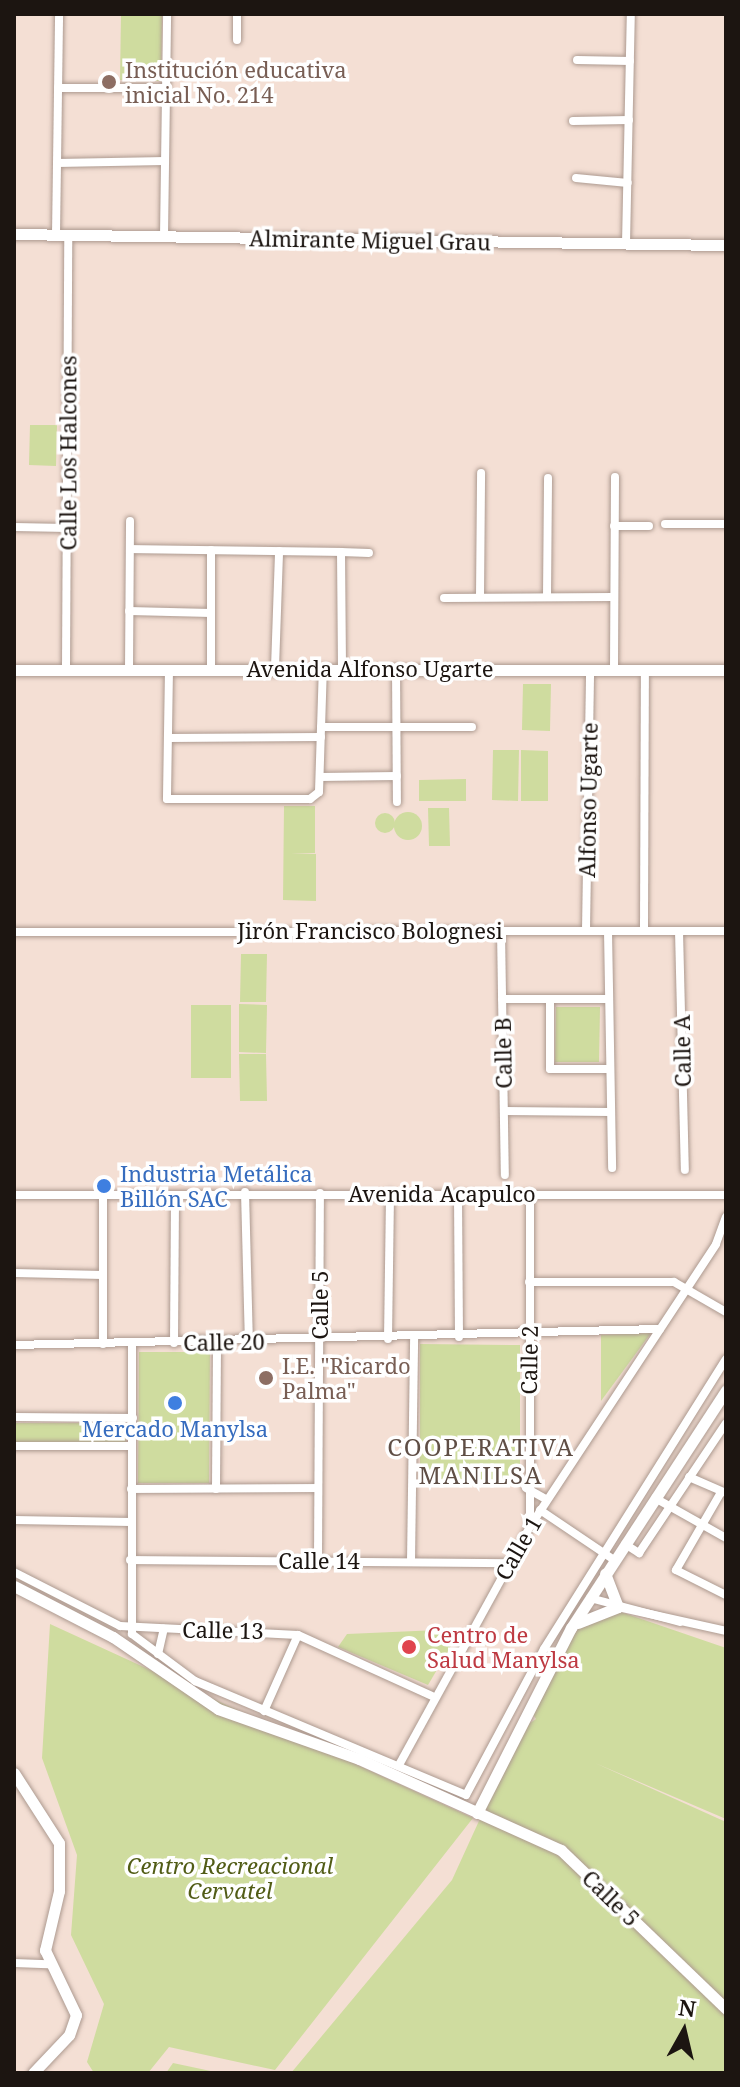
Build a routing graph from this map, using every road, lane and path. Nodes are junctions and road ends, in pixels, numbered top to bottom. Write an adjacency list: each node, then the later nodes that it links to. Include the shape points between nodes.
1 (59, 14): 8 (street, Calle Los Halcones)
2 (167, 14): 9 (street)
3 (237, 14): 5 (street)
4 (631, 14): 7 (street)
5 (237, 40)
6 (577, 60): 7 (street)
7 (630, 61): 10 (street)
8 (58, 88): 9 (street); 13 (street, Calle Los Halcones)
9 (166, 88): 12 (street)
10 (629, 120): 11 (street); 15 (street)
11 (573, 121)
12 (165, 161): 13 (street); 18 (street)
13 (57, 163): 17 (street, Calle Los Halcones)
14 (576, 178): 15 (street)
15 (628, 183): 19 (street)
16 (14, 234): 17 (street, Almirante Miguel Grau)
17 (62, 236): 18 (street, Almirante Miguel Grau); 30 (street, Calle Los Halcones)
18 (164, 237): 19 (street, Almirante Miguel Grau)
19 (626, 244): 20 (street, Almirante Miguel Grau)
20 (726, 245)
21 (481, 473): 36 (street)
22 (615, 477): 27 (street)
23 (548, 478): 37 (street)
24 (130, 521): 31 (street)
25 (665, 524): 26 (street)
26 (726, 524)
27 (614, 526): 28 (street); 38 (street)
28 (649, 526)
29 (14, 527): 30 (street)
30 (68, 528): 53 (street, Calle Los Halcones)
31 (130, 549): 32 (street); 40 (street)
32 (211, 550): 33 (street); 41 (street)
33 (279, 551): 34 (street); 42 (street)
34 (341, 552): 35 (street); 44 (street)
35 (369, 553)
36 (480, 597): 37 (street); 39 (street)
37 (547, 597): 38 (street)
38 (614, 597): 50 (street)
39 (444, 598)
40 (129, 611): 41 (street); 46 (street)
41 (211, 613): 48 (street)
42 (275, 668): 43 (street, Avenida Alfonso Ugarte); 48 (street, Avenida Alfonso Ugarte)
43 (323, 668): 44 (street, Avenida Alfonso Ugarte); 55 (street)
44 (342, 668): 45 (street, Avenida Alfonso Ugarte)
45 (396, 668): 49 (street, Avenida Alfonso Ugarte); 56 (street)
46 (129, 669): 47 (street, Avenida Alfonso Ugarte); 53 (street, Avenida Alfonso Ugarte)
47 (169, 669): 48 (street, Avenida Alfonso Ugarte); 59 (street)
48 (211, 669)
49 (590, 669): 50 (street, Avenida Alfonso Ugarte); 64 (street, Alfonso Ugarte)
50 (614, 669): 51 (street, Avenida Alfonso Ugarte)
51 (645, 669): 54 (street, Avenida Alfonso Ugarte); 66 (street)
52 (14, 670): 53 (street, Avenida Alfonso Ugarte)
53 (66, 670)
54 (726, 670)
55 (321, 727): 56 (street); 58 (street)
56 (397, 727): 57 (street); 60 (street)
57 (472, 727)
58 (321, 737): 59 (street); 61 (street)
59 (168, 738): 61 (street, via 167,799 310,799 319,792)
60 (397, 776): 61 (street); 62 (street)
61 (320, 777)
62 (397, 802)
63 (501, 931): 64 (street, Jirón Francisco Bolognesi); 69 (street, Jirón Francisco Bolognesi); 70 (street, Calle B)
64 (586, 931): 65 (street, Jirón Francisco Bolognesi)
65 (608, 931): 66 (street, Jirón Francisco Bolognesi); 72 (street)
66 (644, 931): 67 (street, Jirón Francisco Bolognesi)
67 (679, 931): 68 (street, Jirón Francisco Bolognesi); 77 (street, Calle A)
68 (726, 931)
69 (14, 932)
70 (502, 999): 71 (street); 74 (street, Calle B)
71 (550, 999): 72 (street); 73 (street, via 550,1069)
72 (609, 999): 73 (street)
73 (610, 1069): 75 (street)
74 (504, 1111): 75 (street); 78 (street, Calle B)
75 (611, 1112): 76 (street)
76 (612, 1168)
77 (685, 1170)
78 (505, 1175)
79 (245, 1192): 80 (street, Avenida Acapulco); 85 (street, Avenida Acapulco); 101 (street)
80 (320, 1193): 81 (street, Avenida Acapulco); 99 (street, Calle 5)
81 (390, 1193): 82 (street, Avenida Acapulco); 98 (street)
82 (458, 1194): 83 (street, Avenida Acapulco); 96 (street)
83 (530, 1194): 87 (street, Avenida Acapulco); 91 (street, Calle 2)
84 (14, 1195): 86 (street, Avenida Acapulco)
85 (175, 1195): 86 (street, Avenida Acapulco); 102 (street)
86 (103, 1197): 90 (street)
87 (726, 1197)
88 (726, 1217): 92 (street, Calle 1)
89 (14, 1273): 90 (street)
90 (103, 1275): 103 (street)
91 (529, 1282): 92 (street); 95 (street, Calle 2)
92 (689, 1286): 93 (street); 94 (street, Calle 1)
93 (726, 1312)
94 (660, 1329): 95 (street, Calle 20); 122 (street, Calle 1)
95 (529, 1336): 96 (street, Calle 20); 117 (street, Calle 2)
96 (459, 1337): 97 (street, Calle 20)
97 (414, 1338): 98 (street, Calle 20); 135 (street)
98 (388, 1339): 99 (street, Calle 20)
99 (320, 1340): 101 (street, Calle 20); 116 (street, Calle 5)
100 (217, 1342): 101 (street, Calle 20); 102 (street, Calle 20); 119 (street)
101 (249, 1342)
102 (174, 1343): 104 (street, Calle 20)
103 (103, 1344): 104 (street, Calle 20); 105 (street, Calle 20)
104 (132, 1344): 109 (street)
105 (14, 1345)
106 (726, 1359): 131 (street)
107 (726, 1390): 113 (street)
108 (14, 1417): 109 (street)
109 (133, 1418): 112 (street)
110 (726, 1423): 114 (street)
111 (14, 1446): 112 (street)
112 (132, 1446): 118 (street)
113 (683, 1455): 114 (street); 121 (street)
114 (697, 1466): 115 (street)
115 (689, 1477): 120 (street); 123 (street)
116 (318, 1488): 119 (street); 134 (street, Calle 5)
117 (526, 1488): 122 (street); 127 (street, Calle 2)
118 (131, 1489): 119 (street); 126 (street)
119 (216, 1489)
120 (723, 1493): 128 (street)
121 (655, 1498): 123 (street); 130 (street)
122 (546, 1499): 124 (street, Calle 1)
123 (669, 1507): 128 (street); 130 (street, via 639,1553)
124 (540, 1510): 127 (street, Calle 1); 131 (street)
125 (14, 1520): 126 (street)
126 (131, 1522): 132 (street)
127 (531, 1525): 136 (street, Calle 1)
128 (700, 1528): 129 (street); 140 (street, via 676,1570)
129 (726, 1538)
130 (625, 1544): 133 (street)
131 (602, 1553): 133 (street); 151 (street, via 507,1713 471,1793)
132 (130, 1560): 134 (street, Calle 14); 143 (street)
133 (614, 1560): 138 (street)
134 (318, 1561): 135 (street, Calle 14)
135 (411, 1562): 136 (street, Calle 14)
136 (509, 1563): 149 (street, Calle 1)
137 (14, 1572): 143 (street, Calle 13)
138 (605, 1573): 141 (street); 142 (street)
139 (14, 1586): 153 (street, Calle 5, via 113,1637 218,1709 359,1759)
140 (726, 1595)
141 (590, 1598): 142 (street); 144 (street)
142 (618, 1607): 144 (street); 146 (street, via 667,1622 689,1620)
143 (130, 1628): 145 (street, Calle 13); 148 (street)
144 (571, 1628): 153 (street)
145 (164, 1629): 147 (street, Calle 13); 148 (street)
146 (726, 1631)
147 (298, 1635): 149 (street, Calle 13); 150 (street)
148 (158, 1655): 150 (street, via 195,1681)
149 (432, 1696): 151 (street, Calle 1)
150 (264, 1711): 151 (street)
151 (399, 1765)
152 (14, 1773): 155 (street, via 59,1843)
153 (477, 1813): 156 (street, Calle 5, via 561,1850)
154 (14, 1963): 155 (street)
155 (48, 1964): 157 (street, via 76,2015 69,2035)
156 (726, 2009)
157 (47, 2058): 158 (street); 159 (street)
158 (33, 2073)
159 (44, 2073)

